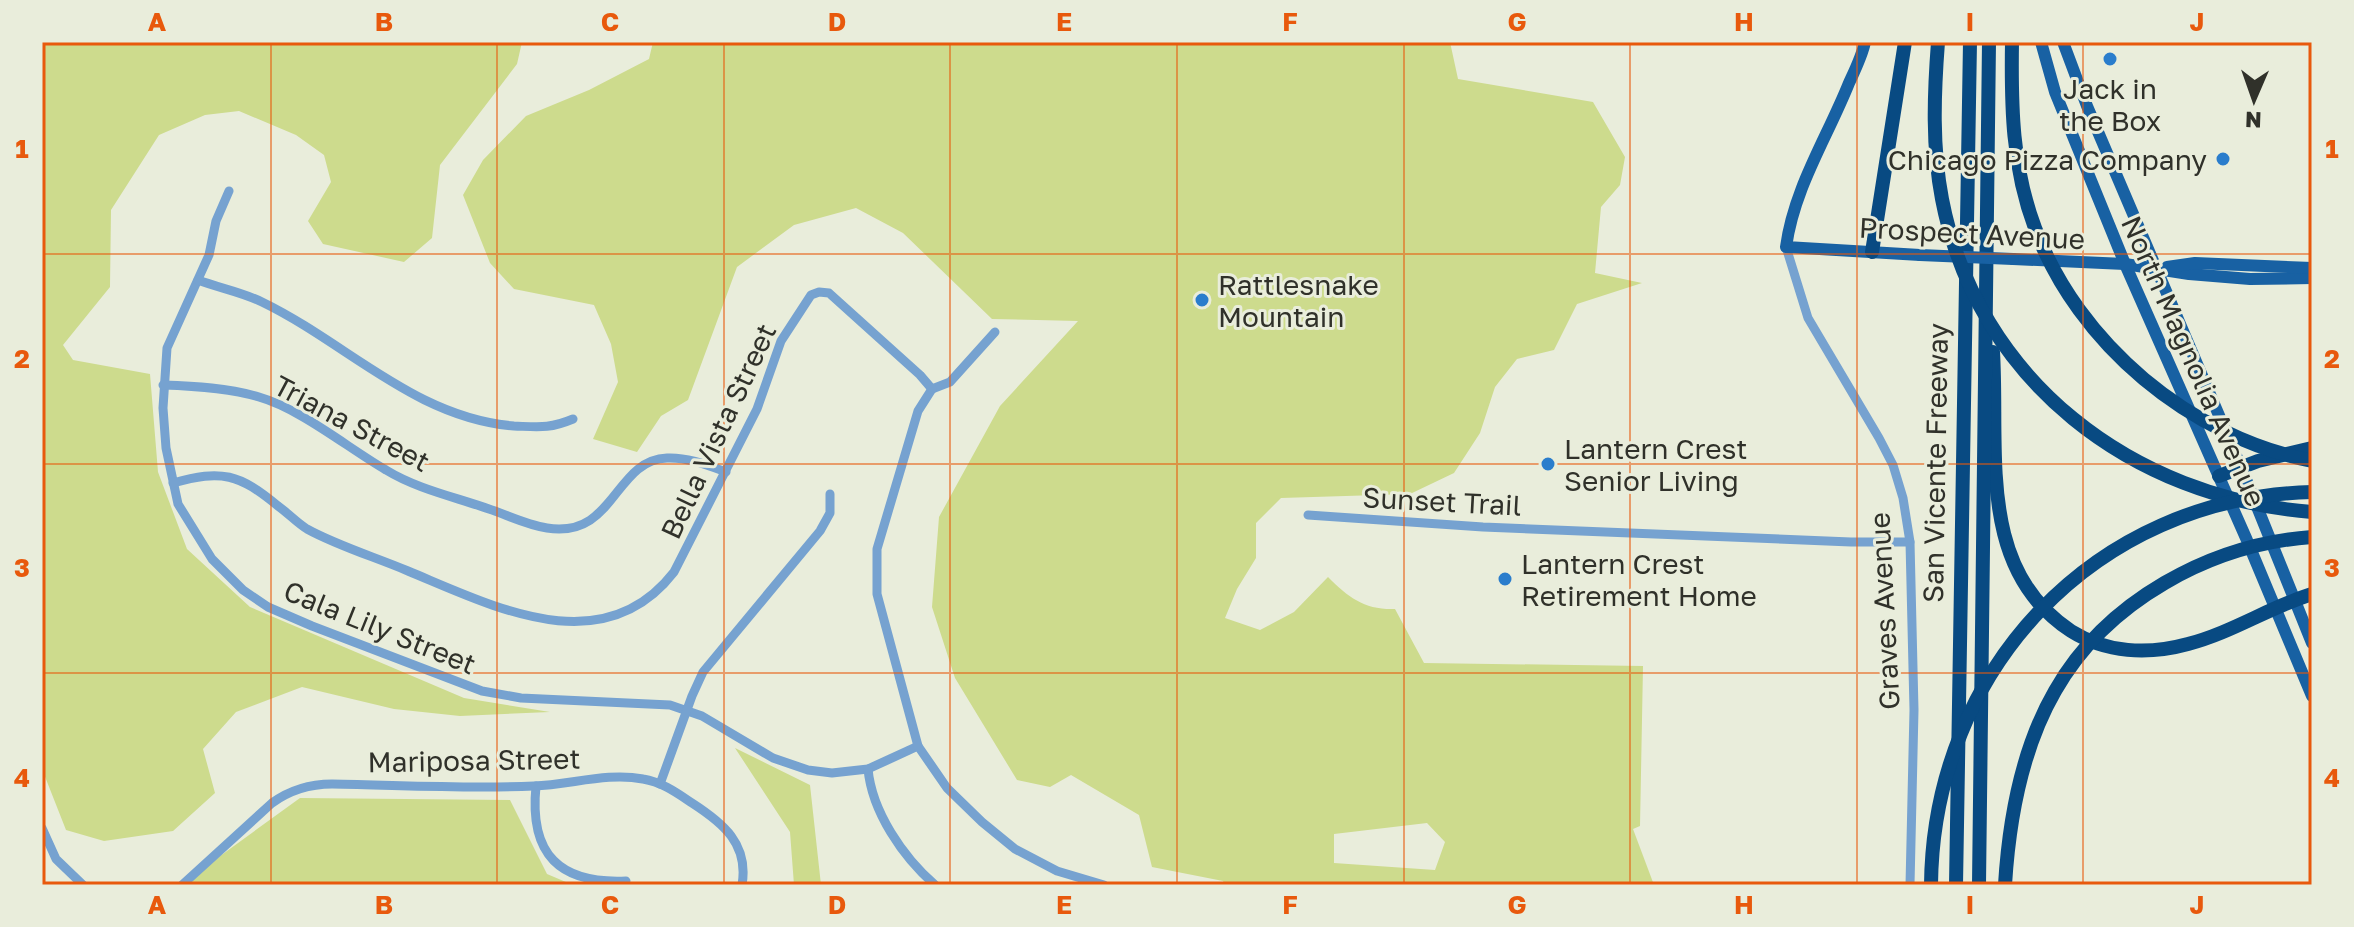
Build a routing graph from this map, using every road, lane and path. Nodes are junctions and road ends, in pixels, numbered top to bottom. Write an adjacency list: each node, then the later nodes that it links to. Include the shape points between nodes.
1 (1865, 42): 11 (main road, Graves Avenue, via 1798,195)
2 (1905, 42): 12 (highway)
3 (1938, 42): 30 (highway, bridge, via 1935,129 1942,201 1967,280 2019,366 2090,434 2139,464 2230,499)
4 (1970, 42): 53 (highway, San Vicente Freeway)
5 (1989, 42): 10 (highway, San Vicente Freeway)
6 (2012, 42): 23 (highway, bridge, via 2012,127 2025,198 2057,275 2093,327 2138,375 2187,410 2264,448)
7 (2041, 42): 13 (main road, North Magnolia Avenue, via 2055,92)
8 (2063, 42): 14 (main road, North Magnolia Avenue)
9 (229, 191): 17 (street, Cala Lily Street)
10 (1986, 224): 36 (highway, via 2001,522 2013,564 2032,597 2079,636 2137,651 2189,644); 54 (highway, San Vicente Freeway)
11 (1786, 247): 12 (main road, Prospect Avenue); 33 (street, Graves Avenue, via 1808,318 1893,465)
12 (1872, 252): 13 (main road, Prospect Avenue, bridge)
13 (2125, 264): 14 (main road, Prospect Avenue); 26 (main road, North Magnolia Avenue)
14 (2155, 268): 15 (main road, Prospect Avenue, via 2195,263); 16 (main road, Prospect Avenue, via 2250,279); 24 (main road, North Magnolia Avenue)
15 (2312, 268)
16 (2312, 278)
17 (198, 280): 19 (street, Cala Lily Street, via 167,348); 21 (street, via 261,301 403,390 448,412 552,428)
18 (995, 332): 20 (street, via 950,382)
19 (163, 385): 25 (street, Triana Street, via 262,397 408,482 551,529 593,519 632,474 663,458); 27 (street, Cala Lily Street)
20 (932, 389): 25 (street, Bella Vista Street, via 829,293 811,295 781,341 757,409); 40 (street, via 918,411 875,569)
21 (573, 419)
22 (2312, 448): 24 (highway)
23 (2312, 461)
24 (2241, 467): 26 (highway); 35 (main road, North Magnolia Avenue)
25 (726, 472): 27 (street, Bella Vista Street, via 674,572 659,590 621,614 577,622 514,614 305,528 251,484 234,477 206,475)
26 (2219, 476): 36 (main road, North Magnolia Avenue)
27 (173, 483): 39 (street, Cala Lily Street, via 178,504 221,569 255,599 283,613 482,691)
28 (2312, 492): 52 (highway, bridge, via 2258,496 2157,526 2102,557 2038,613 1990,674 1968,713 1935,819)
29 (830, 494): 39 (street, via 830,513 820,531 703,672)
30 (2312, 512)
31 (1308, 515): 33 (street, Sunset Trail, via 1483,527)
32 (2312, 537): 55 (highway, bridge, via 2244,548 2178,575 2138,600 2077,656 2036,734 2013,813)
33 (1910, 542): 51 (street, Graves Avenue)
34 (2312, 594): 35 (highway)
35 (2296, 601): 36 (highway); 37 (main road, North Magnolia Avenue)
36 (2276, 610): 38 (main road, North Magnolia Avenue)
37 (2312, 643)
38 (2312, 696)
39 (686, 710): 41 (street, Cala Lily Street, via 796,767 832,773); 42 (street)
40 (918, 746): 41 (street, Cala Lily Street); 50 (street, via 947,788 1015,849 1057,871)
41 (868, 769): 49 (street, via 869,784 892,834)
42 (660, 784): 43 (street, Mariposa Street, via 616,777); 48 (street, Mariposa Street, via 727,828 741,853)
43 (536, 786): 45 (street, via 537,828 557,864 598,882); 47 (street, Mariposa Street, via 305,786 272,803)
44 (42, 828): 46 (street, via 56,859)
45 (626, 881)
46 (83, 885)
47 (182, 885)
48 (742, 885)
49 (935, 885)
50 (1104, 885)
51 (1910, 885)
52 (1931, 885)
53 (1956, 885)
54 (1979, 885)
55 (2005, 885)

